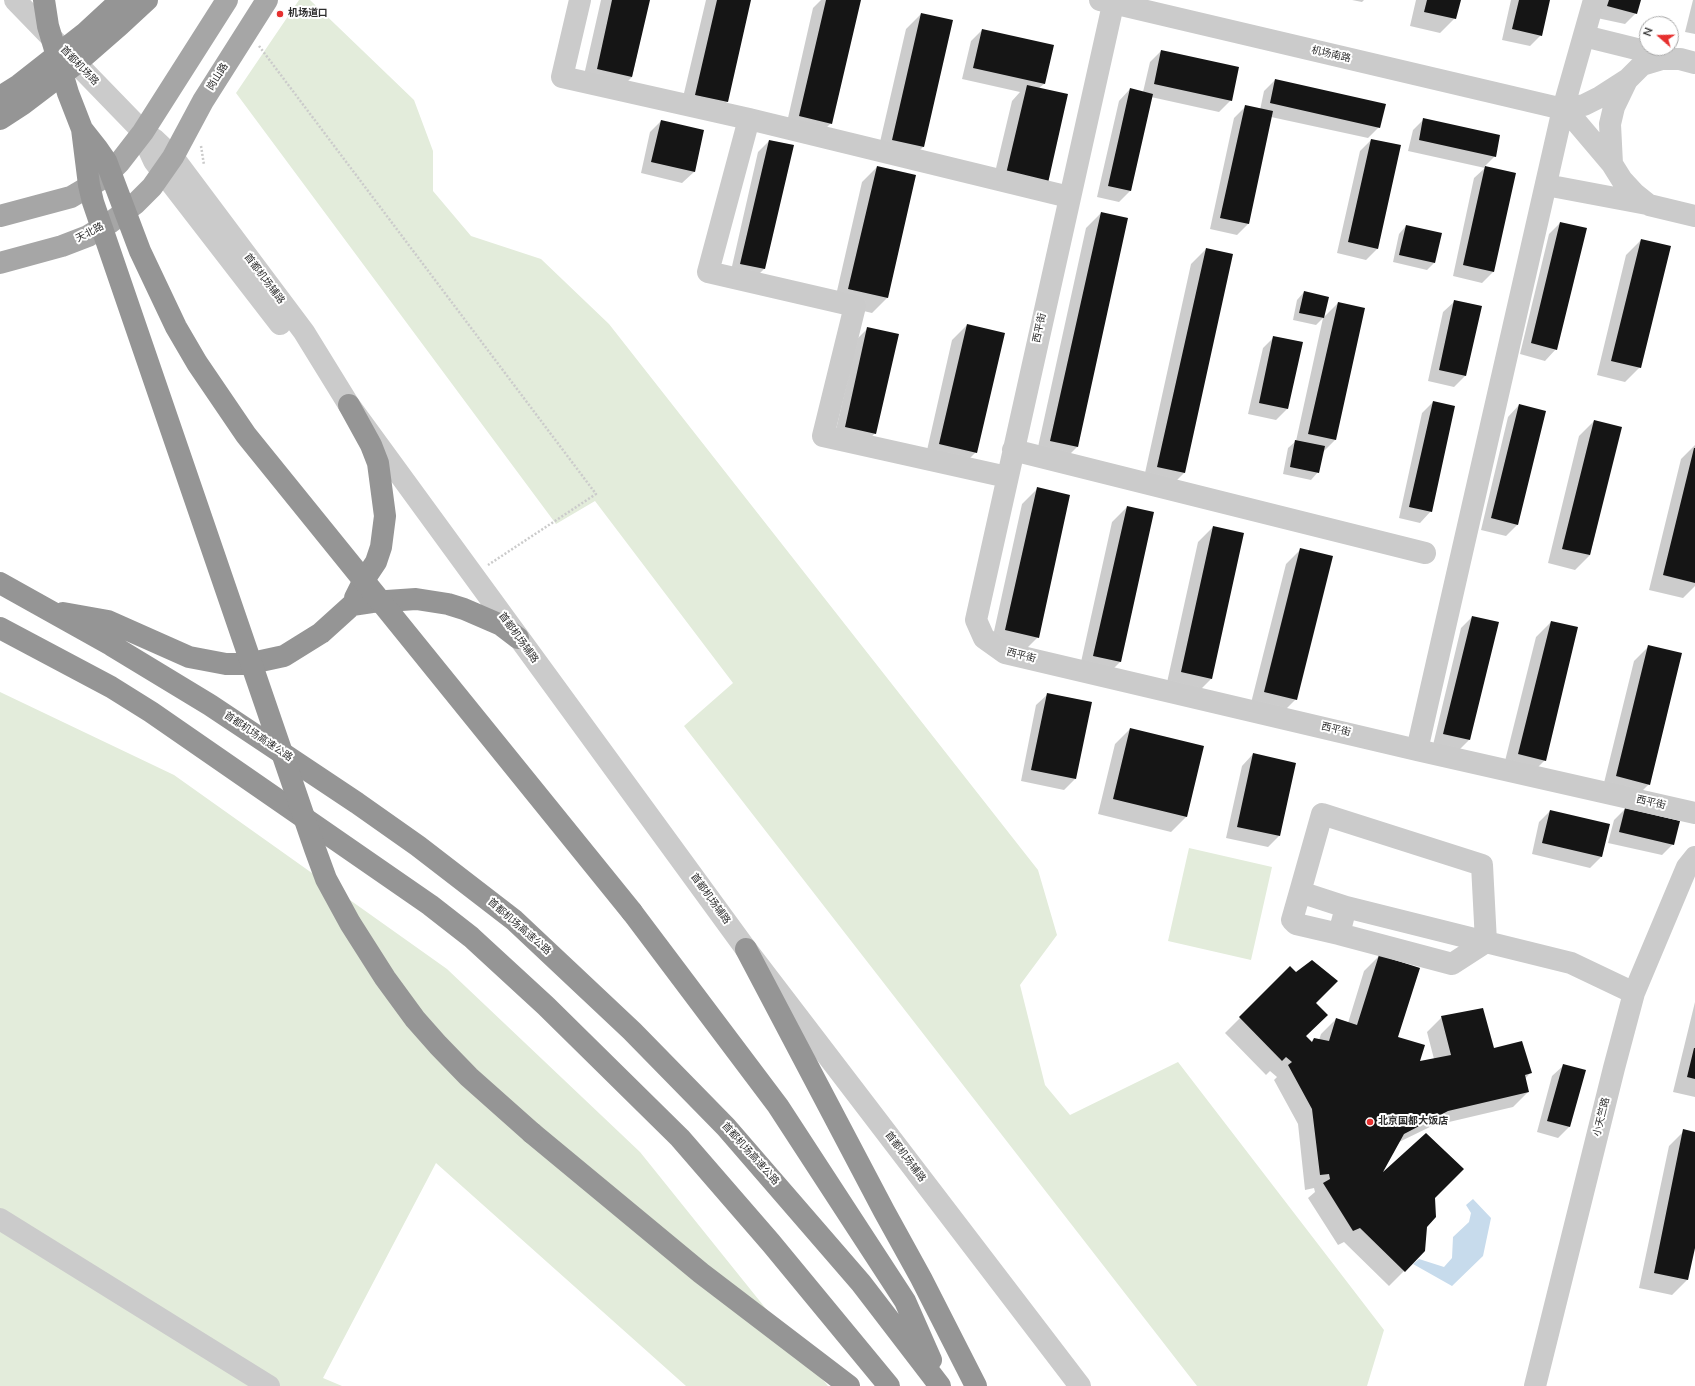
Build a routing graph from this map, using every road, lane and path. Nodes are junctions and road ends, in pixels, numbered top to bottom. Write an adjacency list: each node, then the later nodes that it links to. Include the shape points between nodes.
1 (15, 0): 19 (street, 首都机场路)
2 (44, 0): 18 (highway, bridge, via 48,26 63,78)
3 (121, 0): 14 (highway, bridge, via 84,34)
4 (146, 0): 16 (highway, bridge, via 73,66)
5 (227, 0): 19 (main road)
6 (267, 0): 22 (main road, 岗山路, via 203,101)
7 (580, 0): 17 (street, via 562,77)
8 (1594, 0): 10 (street)
9 (1109, 1): 15 (street, 机场南路); 25 (street, 西平街)
10 (1584, 36): 12 (street); 15 (street)
11 (254, 50): 34 (path, via 258,44 596,494)
12 (1687, 61): 13 (street, 机场南路, via 1662,59 1642,65)
13 (1628, 79): 15 (street, 机场南路, via 1584,105); 21 (street, via 1614,107 1610,124)
14 (0, 97)
15 (1563, 110): 21 (street, 机场南路, via 1573,118); 24 (street)
16 (0, 119)
17 (749, 119): 25 (street); 32 (street, via 708,272 855,306 822,436)
18 (82, 129): 51 (highway, bridge, via 93,202 315,849 326,879 357,935 415,1019 469,1077 532,1133 701,1273); 54 (highway, bridge, via 106,161 140,251 176,327 242,428 632,912 778,1106 905,1301 926,1351)
19 (143, 132): 22 (street, 首都机场路, via 150,155); 27 (main road, via 119,163 105,177 87,188 64,199)
20 (200, 144): 23 (path)
21 (1612, 164): 26 (street, 机场南路, via 1634,194)
22 (168, 165): 29 (main road, 天北路, via 135,204 88,236); 30 (street, 首都机场辅路, via 294,342)
23 (204, 168)
24 (1546, 185): 26 (street); 40 (street)
25 (1069, 197): 31 (street, 西平街)
26 (1649, 205): 28 (street, 机场南路)
27 (0, 216)
28 (1695, 216)
29 (0, 263)
30 (349, 405): 36 (highway, via 378,463 385,516 381,547 376,562); 39 (street, 首都机场辅路)
31 (1013, 450): 32 (street, 西平街); 33 (street)
32 (1007, 477): 40 (street, 西平街, via 976,620 984,638 1005,652)
33 (1424, 553)
34 (486, 566)
35 (0, 583): 37 (highway, 首都机场高速公路)
36 (352, 605): 37 (highway, via 321,633 284,656 247,664 226,664 189,657 108,621 57,612); 39 (highway, via 400,599 431,600 464,609 501,624)
37 (42, 606): 53 (highway, 首都机场高速公路, via 164,676 357,803 514,920 632,1031 726,1127 861,1283)
38 (0, 628): 52 (highway, via 151,712 430,905 471,937 546,1006 680,1138)
39 (518, 638): 47 (street, 首都机场辅路)
40 (1417, 750): 41 (street, 西平街)
41 (1695, 813)
42 (1695, 857): 48 (street, 小天竺路, via 1687,867)
43 (1300, 892): 44 (street); 45 (street, via 1292,920 1296,924); 46 (street, via 1322,814 1482,865)
44 (1346, 907): 45 (street); 46 (street)
45 (1340, 934): 46 (street, via 1452,964)
46 (1486, 942): 48 (street, via 1571,963)
47 (746, 949): 55 (highway); 56 (street, 首都机场辅路)
48 (1634, 993): 57 (street, 小天竺路)
49 (0, 1219): 50 (street)
50 (269, 1386)
51 (849, 1386)
52 (889, 1386)
53 (940, 1386)
54 (945, 1386)
55 (976, 1386)
56 (1080, 1386)
57 (1535, 1386)

